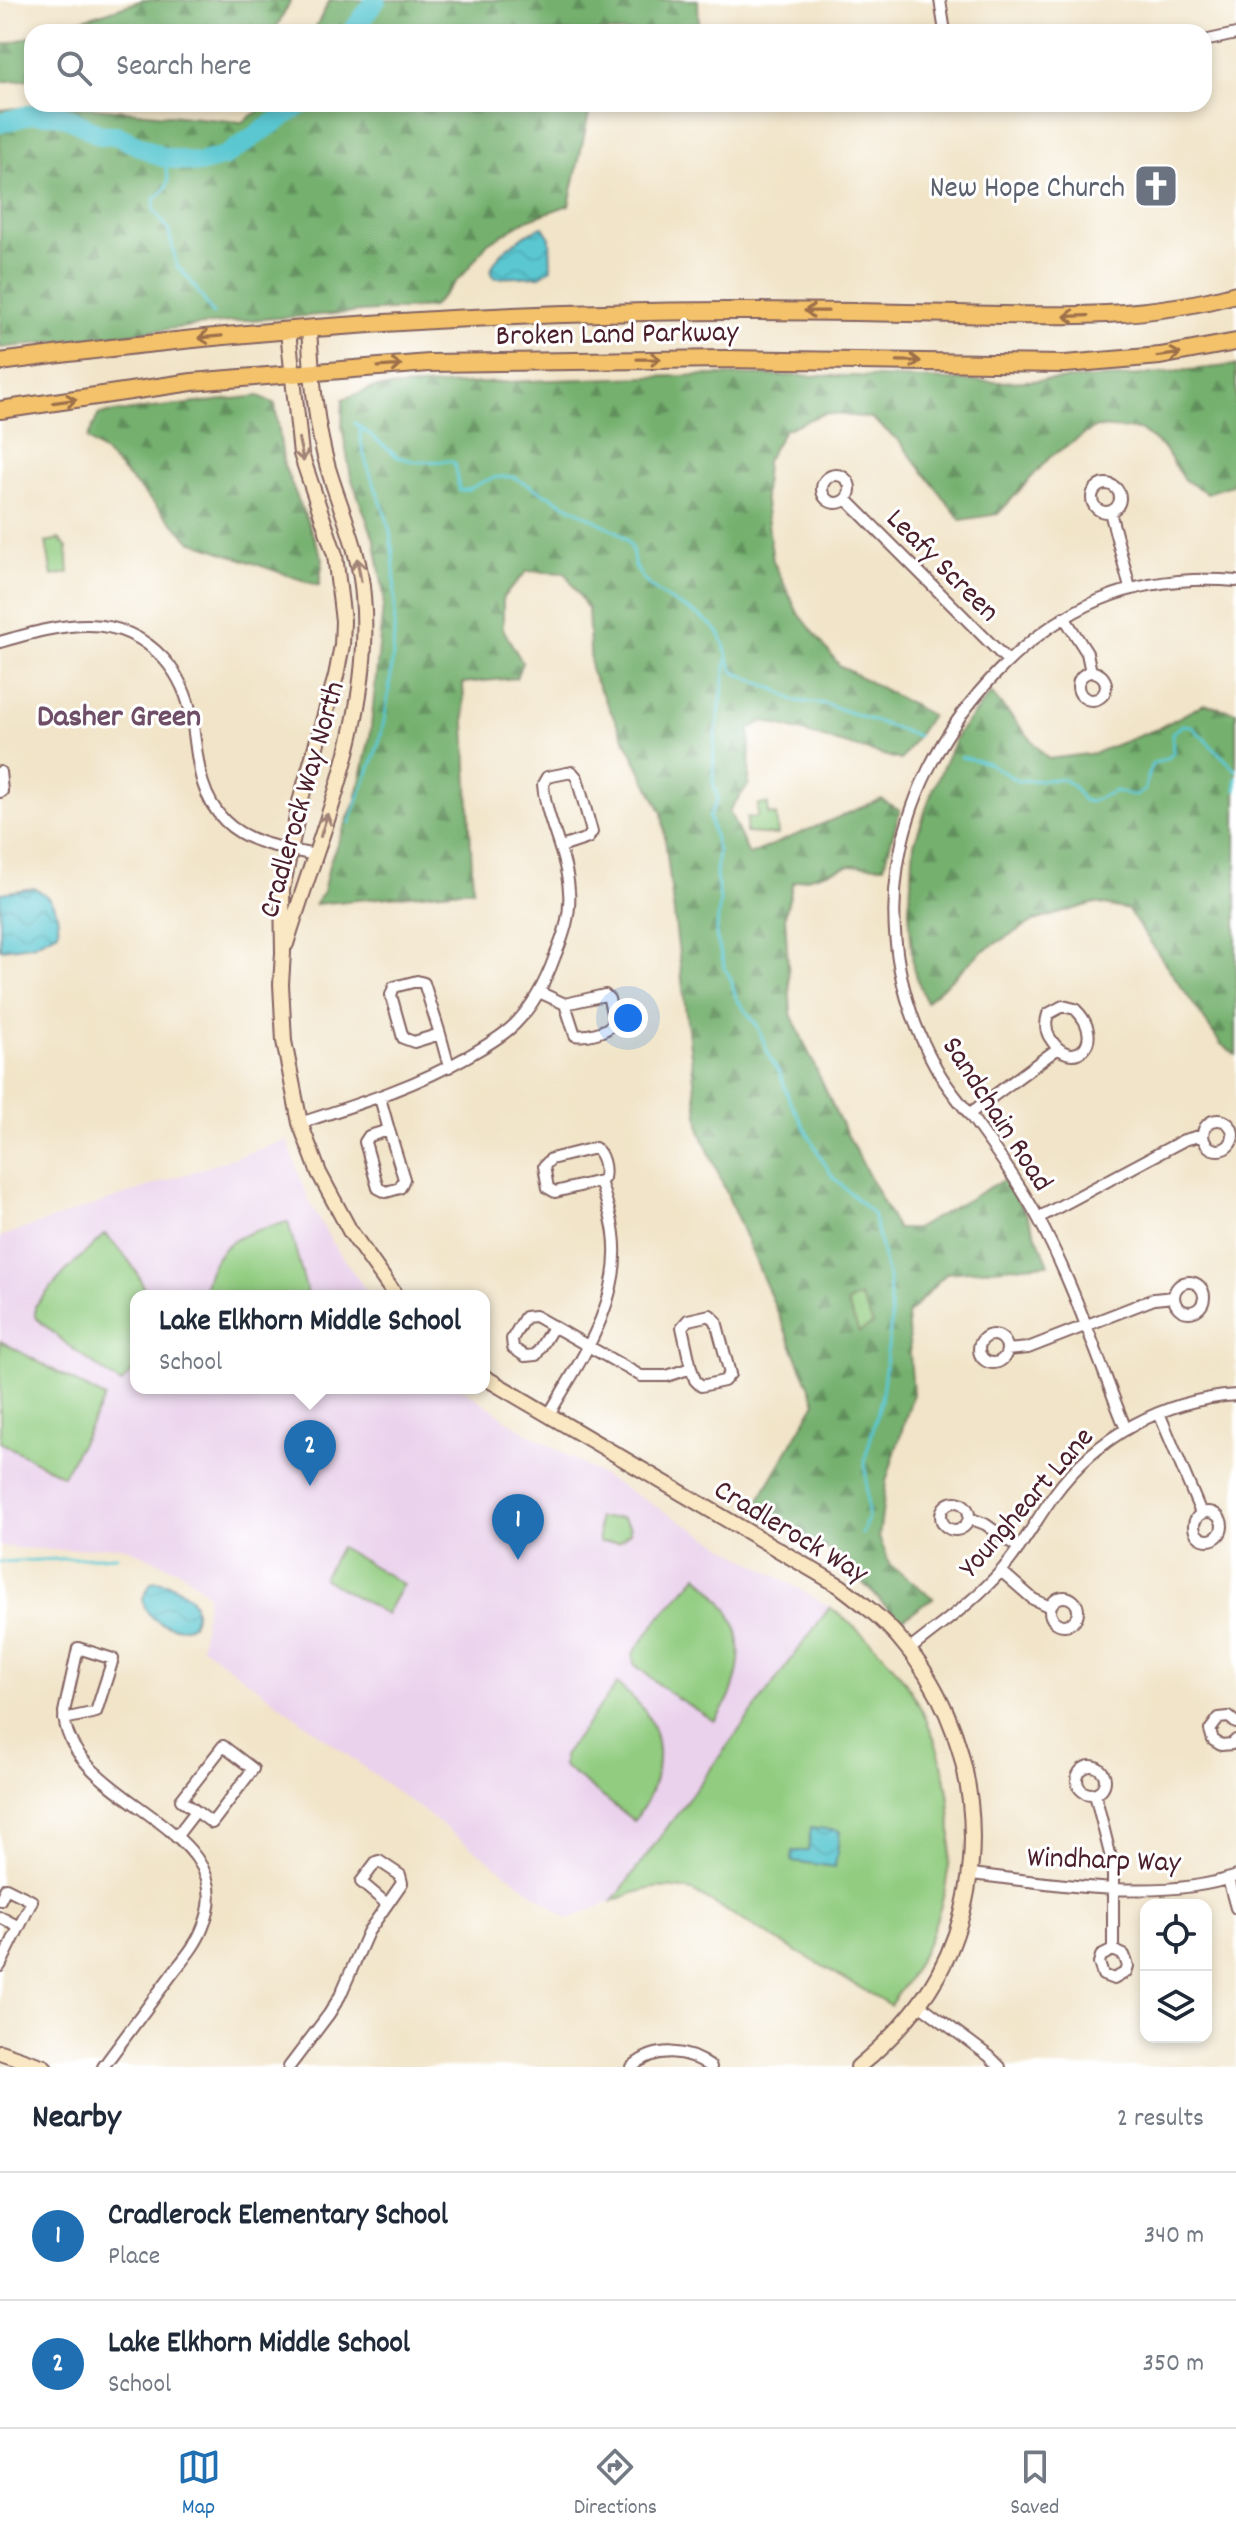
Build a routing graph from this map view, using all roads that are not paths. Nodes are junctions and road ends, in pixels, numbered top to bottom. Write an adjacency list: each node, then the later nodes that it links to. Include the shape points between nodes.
1 (940, 0): 2 (street)
2 (944, 24)
3 (1236, 34): 4 (street)
4 (1212, 39)
5 (1236, 294): 6 (main road, Broken Land Parkway, one-way to 6, via 1157,311 1065,317 640,312)
6 (309, 329): 7 (main road, Broken Land Parkway); 10 (street, Cradlerock Way North)
7 (288, 331): 9 (main road, Broken Land Parkway, one-way to 9); 11 (street, Cradlerock Way North)
8 (1236, 342): 10 (main road, Broken Land Parkway, one-way to 8, via 640,359 1065,364 1160,356)
9 (0, 362)
10 (312, 371): 11 (main road, Broken Land Parkway); 25 (street, Cradlerock Way North, one-way to 10, via 351,735 365,621 355,548 322,446)
11 (291, 373): 12 (main road, Broken Land Parkway, one-way to 11); 24 (street, Cradlerock Way North, one-way to 24, via 301,454 335,555 343,621 331,698)
12 (0, 410)
13 (847, 500): 19 (street, Leafy Screen)
14 (1110, 512): 16 (street)
15 (1236, 581): 16 (street, Sandchain Road, via 1171,581)
16 (1130, 588): 17 (street, Sandchain Road)
17 (1064, 617): 19 (street, Sandchain Road); 20 (street, via 1087,653)
18 (0, 642): 24 (street, via 92,625 122,629 145,641 169,664 184,690 210,803 235,830)
19 (1008, 661): 33 (street, Sandchain Road, via 970,702 934,756 912,807 897,868 899,959 909,1006 938,1072)
20 (1091, 672)
21 (0, 772): 22 (street)
22 (0, 792)
23 (561, 847): 23 (street, via 543,784 547,777 572,772 592,832); 27 (street, via 569,891 567,924)
24 (289, 849): 25 (street); 26 (street, Cradlerock Way North, via 282,890)
25 (315, 855): 26 (street, Cradlerock Way North)
26 (283, 953): 34 (street, Cradlerock Way North, via 283,1026)
27 (539, 992): 28 (street); 31 (street, via 501,1036)
28 (565, 1004): 28 (street, via 605,995 613,1026 575,1035)
29 (440, 1034): 29 (street, via 424,983 394,987 391,995 403,1038 414,1042); 31 (street)
30 (1057, 1049): 30 (street, via 1065,1055 1077,1053 1090,1039 1087,1023 1071,1007 1057,1008 1046,1019); 33 (street)
31 (449, 1067): 32 (street)
32 (380, 1098): 34 (street); 35 (street)
33 (969, 1114): 38 (street, Sandchain Road)
34 (300, 1123): 39 (street, via 344,1221)
35 (389, 1130): 35 (street, via 403,1184 386,1192 378,1188 365,1142)
36 (1203, 1135): 38 (street, via 1184,1140)
37 (600, 1181): 37 (street, via 555,1192 548,1188 544,1166 551,1159 595,1148 605,1171); 43 (street, via 614,1236 614,1267 607,1303)
38 (1038, 1218): 41 (street, Sandchain Road)
39 (392, 1290)
40 (1174, 1297): 41 (street, via 1154,1299)
41 (1085, 1326): 44 (street, via 1028,1348); 50 (street, Sandchain Road)
42 (553, 1327): 43 (street)
43 (587, 1347): 45 (street, via 641,1376 667,1376); 49 (street)
44 (1007, 1350)
45 (691, 1368): 45 (street, via 682,1327 688,1320 710,1315 730,1374 724,1381 701,1386)
46 (490, 1381): 49 (street, Cradlerock Way)
47 (1236, 1395): 48 (street, Youngheart Lane, via 1200,1399)
48 (1159, 1413): 50 (street, Youngheart Lane); 51 (street)
49 (548, 1416): 56 (street, Cradlerock Way, via 840,1586)
50 (1125, 1427): 53 (street, Youngheart Lane, via 1070,1476)
51 (1201, 1513)
52 (969, 1518): 53 (street)
53 (1019, 1548): 54 (street, Youngheart Lane)
54 (1001, 1571): 55 (street); 56 (street, Youngheart Lane)
55 (1050, 1607)
56 (909, 1650): 63 (street, Cradlerock Way, via 944,1710 961,1755 971,1802)
57 (64, 1719): 57 (street, via 78,1648 113,1659 96,1712); 62 (street, via 70,1744 82,1760)
58 (1236, 1723): 59 (street, via 1219,1718 1210,1730 1216,1743)
59 (1235, 1745)
60 (1095, 1794): 65 (street)
61 (196, 1811): 61 (street, via 181,1800 223,1746 253,1769 212,1823); 62 (street)
62 (176, 1837): 76 (street, via 204,1870 207,1915 196,1941)
63 (971, 1874): 65 (street, Windharp Way); 73 (street, Cradlerock Way, via 948,1953)
64 (1232, 1877): 65 (street, Windharp Way, via 1173,1887); 68 (street)
65 (1114, 1888): 71 (street)
66 (0, 1900): 70 (street, via 6,1888 32,1901)
67 (387, 1904): 77 (street, via 368,1932 340,1996)
68 (1236, 1908)
69 (0, 1917): 70 (street)
70 (19, 1927): 72 (street)
71 (1113, 1950)
72 (0, 1966)
73 (919, 2004): 80 (street, Cradlerock Way); 81 (street)
74 (0, 2052): 75 (street)
75 (44, 2067)
76 (103, 2067)
77 (289, 2067)
78 (632, 2067): 79 (street, via 673,2052)
79 (711, 2067)
80 (858, 2067)
81 (1000, 2067)

